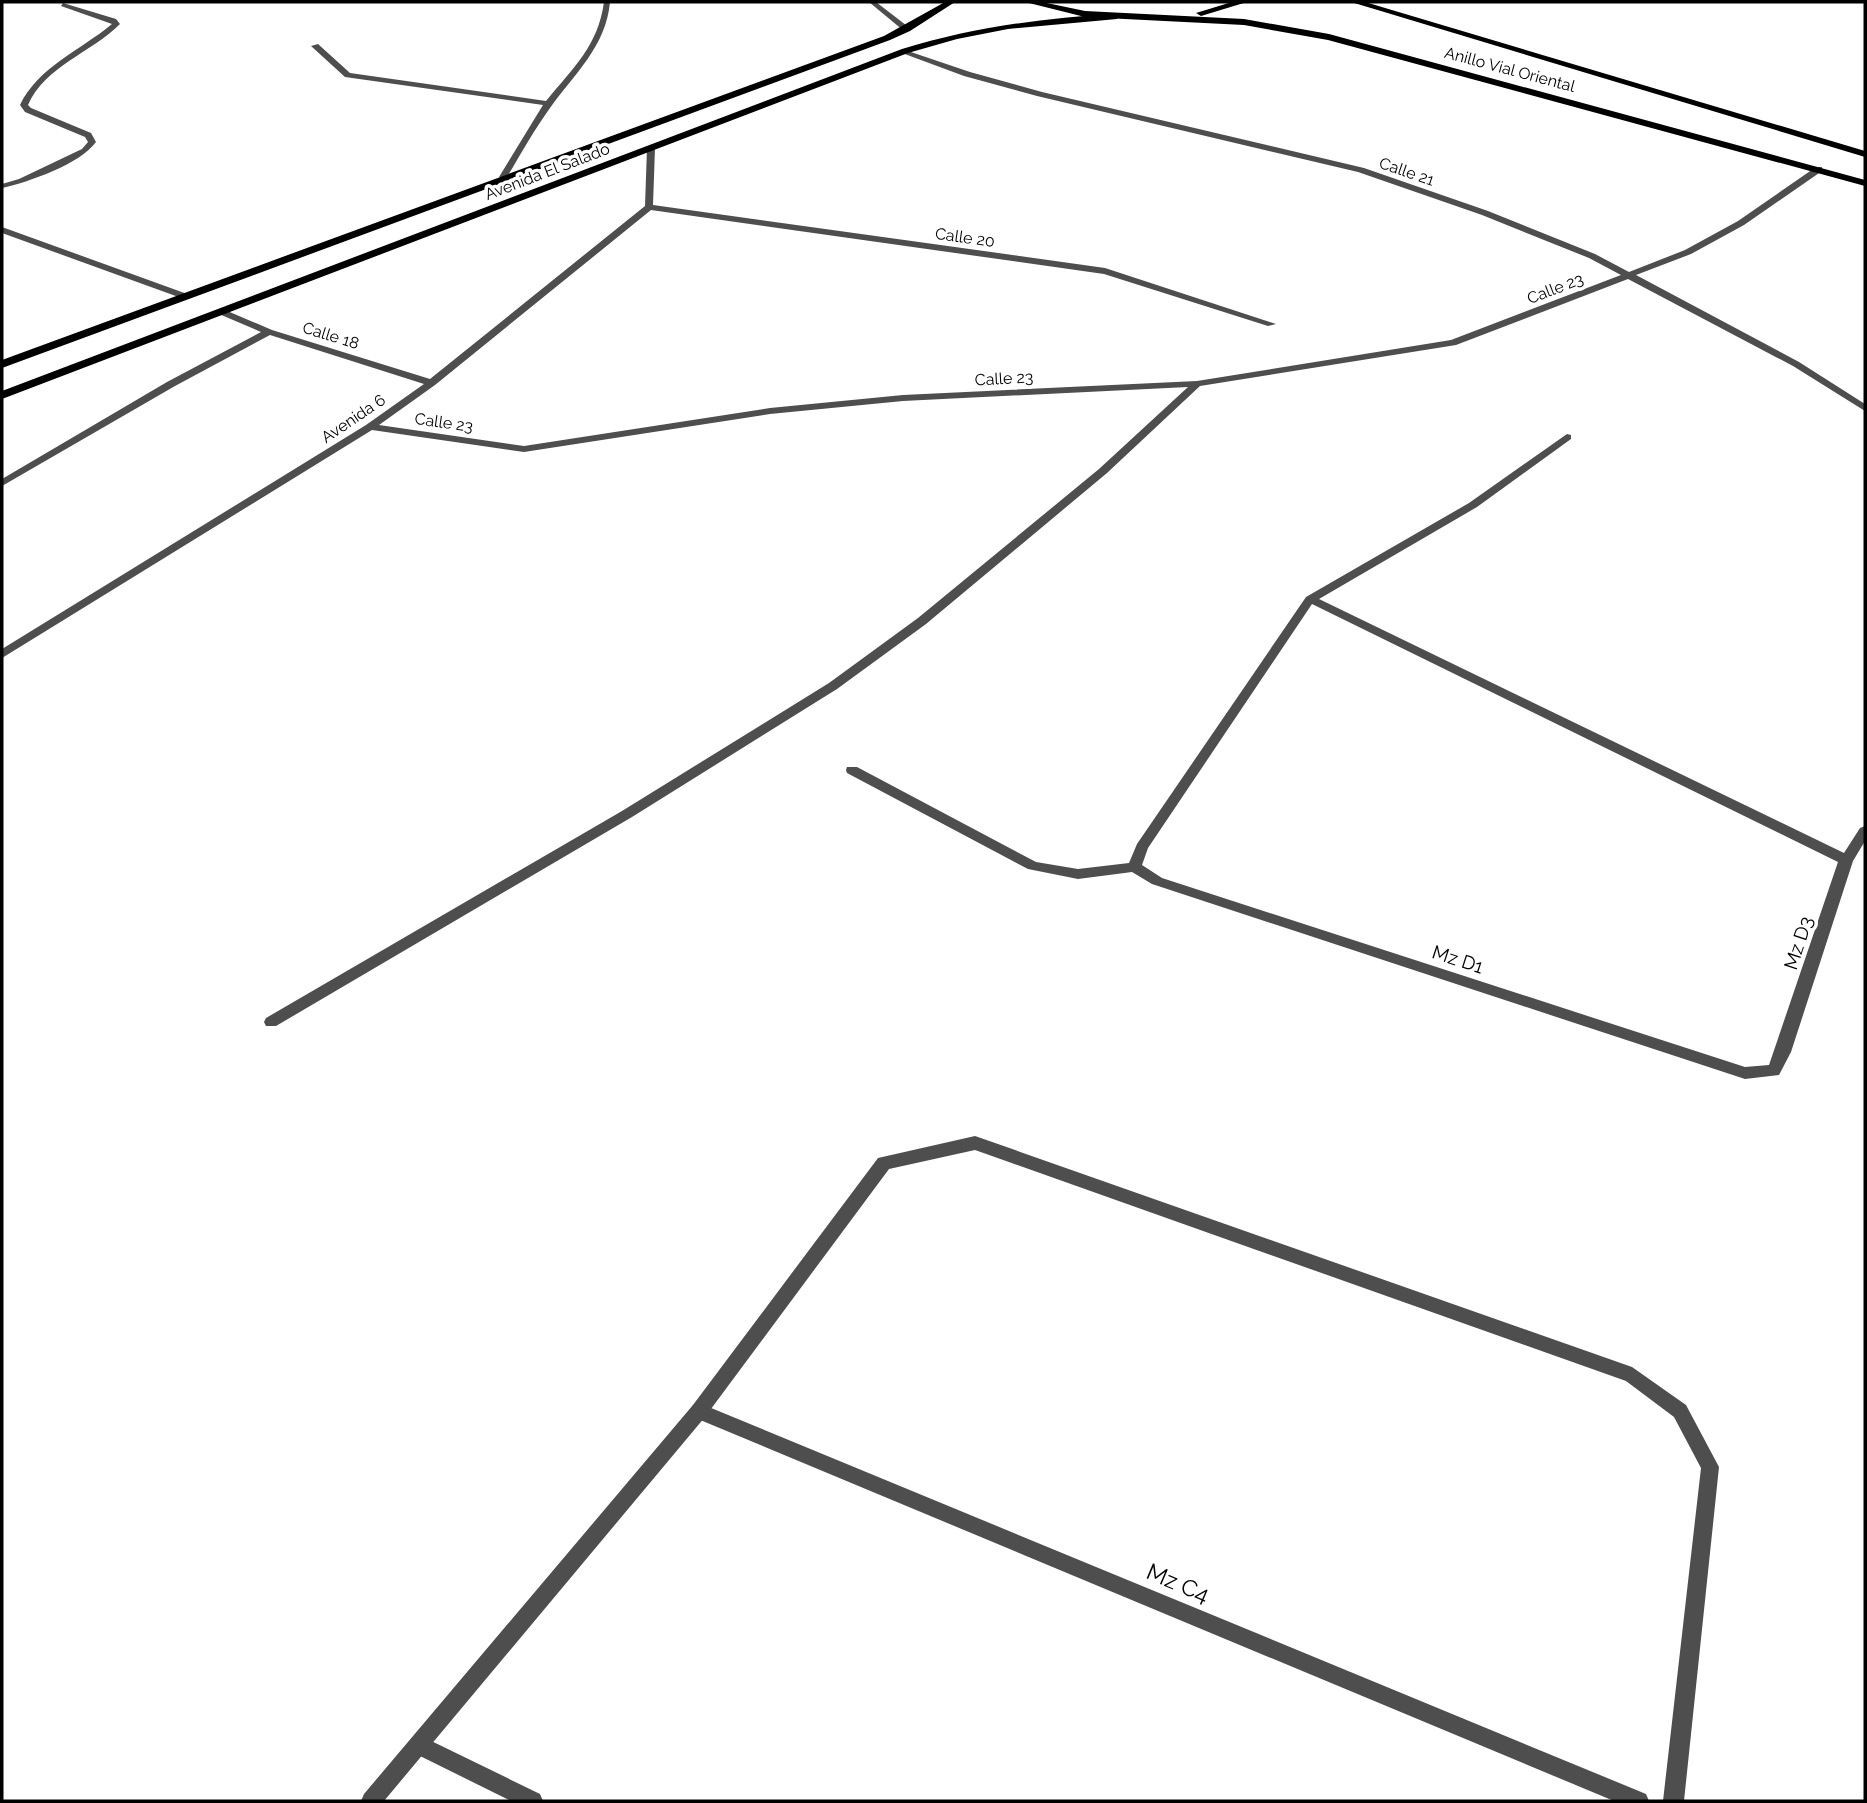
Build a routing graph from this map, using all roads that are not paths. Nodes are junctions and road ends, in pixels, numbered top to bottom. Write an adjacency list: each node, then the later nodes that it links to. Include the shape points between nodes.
1 (607, 2): 13 (street, via 607,14 586,62)
2 (872, 2): 10 (street)
3 (951, 2): 10 (main road, Avenida El Salado)
4 (1030, 2): 8 (highway)
5 (1242, 2): 9 (highway, via 1192,15)
6 (1356, 2): 15 (highway, Anillo Vial Oriental)
7 (63, 5): 19 (street, via 116,24 73,54 32,91 24,105 88,135 92,142 85,151)
8 (1114, 17): 9 (highway); 12 (main road, Avenida El Salado, via 1013,24)
9 (1142, 18): 16 (highway, Anillo Vial Oriental, via 1244,22 1329,37)
10 (907, 29): 17 (main road, Avenida El Salado)
11 (315, 46): 13 (street, via 348,75)
12 (905, 51): 14 (main road, Avenida El Salado); 22 (street, Calle 21, via 1040,94 1361,170 1509,222 1592,256)
13 (549, 104): 17 (street)
14 (651, 148): 20 (street); 24 (main road, Avenida El Salado)
15 (1865, 154)
16 (1819, 169): 18 (highway, Anillo Vial Oriental); 22 (street, Calle 23, via 1741,223)
17 (503, 177): 23 (main road, Avenida El Salado)
18 (1865, 183)
19 (2, 186)
20 (649, 207): 25 (street, Calle 20, via 1105,271); 28 (street, Avenida 6)
21 (2, 230): 23 (street)
22 (1628, 277): 29 (street, Calle 23, via 1453,343); 31 (street, Calle 21, via 1796,364)
23 (187, 297): 27 (main road, Avenida El Salado)
24 (222, 312): 26 (street, Calle 18); 30 (main road, Avenida El Salado)
25 (1271, 324)
26 (269, 332): 28 (street, Calle 18); 34 (street)
27 (2, 364)
28 (432, 383): 32 (street, Avenida 6)
29 (1197, 384): 32 (street, Calle 23, via 903,398 782,410 524,449); 41 (street, via 1103,471 922,621 833,686 627,814)
30 (2, 395)
31 (1865, 408)
32 (370, 428): 36 (street, Avenida 6)
33 (1567, 438): 35 (street, via 1473,505)
34 (2, 483)
35 (1310, 599): 39 (street); 40 (street, via 1142,847)
36 (2, 654)
37 (852, 770): 40 (street, via 1034,866 1078,874)
38 (1865, 831): 39 (street, Mz D3)
39 (1846, 860): 42 (street, Mz D3)
40 (1134, 867): 42 (street, Mz D1, via 1157,881 1745,1073)
41 (271, 1022)
42 (1774, 1071)
43 (699, 1410): 44 (street); 47 (street, Mz C4); 48 (street, via 884,1163 975,1143 1632,1375 1680,1410 1710,1467)
44 (419, 1745): 45 (street); 46 (street)
45 (371, 1801)
46 (533, 1801)
47 (1639, 1801)
48 (1674, 1801)

